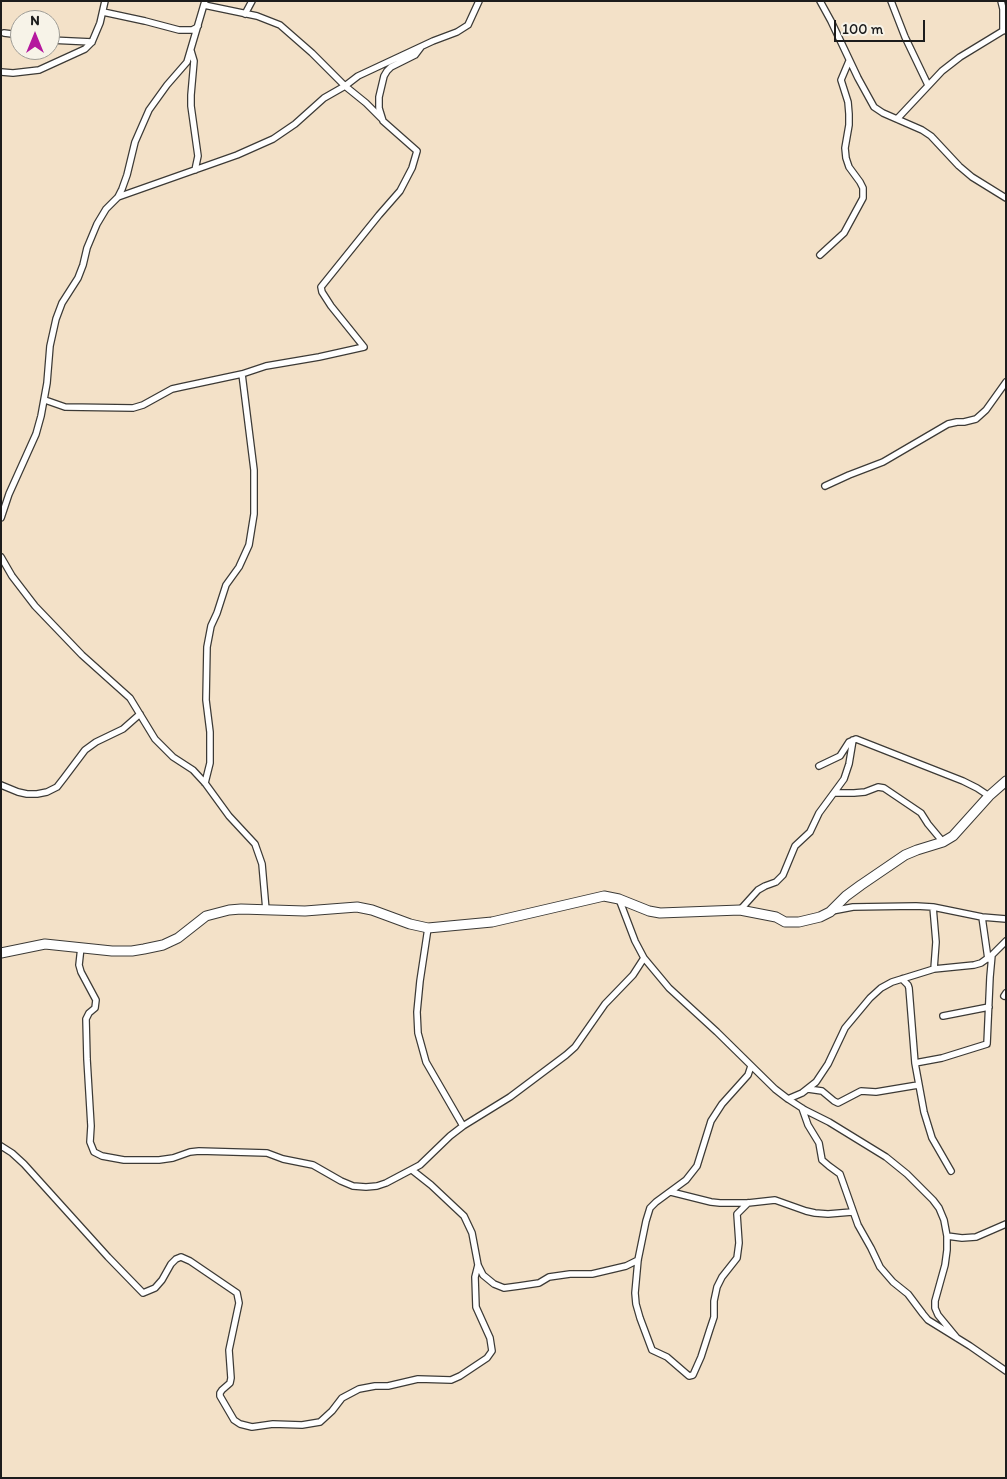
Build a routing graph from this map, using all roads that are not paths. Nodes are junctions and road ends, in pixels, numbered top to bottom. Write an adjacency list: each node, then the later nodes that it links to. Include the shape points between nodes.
1 (105, 1): 8 (street)
2 (252, 1): 9 (street)
3 (479, 1): 16 (street, via 468,25)
4 (820, 1): 18 (street)
5 (891, 1): 20 (street)
6 (1001, 1): 11 (street)
7 (204, 3): 9 (street); 10 (street)
8 (103, 12): 10 (street, via 179,30 192,30); 15 (street)
9 (245, 14): 21 (street, via 280,25)
10 (198, 26): 17 (street)
11 (1004, 30): 20 (street, via 960,57)
12 (4, 33): 13 (street)
13 (10, 34)
14 (60, 40): 15 (street)
15 (92, 42): 19 (street, via 85,50 39,70)
16 (421, 47): 21 (street, via 367,71); 23 (street, via 415,55 385,73 378,103)
17 (191, 51): 24 (street, via 194,61 191,106); 27 (street, via 187,62 157,98 142,124 128,175)
18 (849, 61): 22 (street, via 874,107); 29 (street, via 841,80 849,114 846,158 863,188 863,198 844,233)
19 (1, 72)
20 (928, 85): 22 (street)
21 (345, 86): 23 (street); 25 (street, via 324,98 295,124 273,138)
22 (897, 119): 28 (street, via 931,136 972,177)
23 (384, 121): 30 (street, via 418,151 412,168 400,192 321,287 331,306 364,347 266,366)
24 (198, 156): 25 (street); 26 (street)
25 (206, 166): 26 (street)
26 (195, 170): 27 (street)
27 (118, 197): 32 (street, via 97,224 78,278 56,319)
28 (1006, 198)
29 (820, 255)
30 (242, 374): 32 (street, via 172,389 133,408 65,407); 40 (street, via 254,470 254,514 249,544 239,567 226,585 207,647 210,763)
31 (1006, 382): 33 (street, via 976,419 948,424 883,462)
32 (45, 400): 34 (street, via 36,434)
33 (825, 486)
34 (1, 518)
35 (1, 557): 36 (street, via 34,606 75,649 130,698)
36 (140, 714): 40 (street, via 155,739); 41 (street, via 123,729 85,750 57,787 47,792 28,794)
37 (853, 740): 38 (street, via 840,756); 42 (street, via 844,779); 43 (street, via 963,781)
38 (819, 766)
39 (1006, 781): 43 (street)
40 (205, 782): 47 (street, via 229,816 255,844 262,864)
41 (1, 785)
42 (834, 793): 44 (street, via 884,788 921,813); 48 (street, via 810,832 792,849 783,875 758,890)
43 (989, 796): 44 (street)
44 (943, 842): 49 (street, via 905,855 860,885)
45 (619, 899): 48 (street, via 660,913); 52 (street, via 604,896 492,922); 57 (street, via 634,941)
46 (933, 907): 49 (street, via 853,907); 50 (street); 58 (street)
47 (266, 910): 52 (street, via 357,907); 54 (street, via 217,912 206,916 178,938 144,949 112,951)
48 (740, 910): 49 (street, via 776,917 785,922 799,922)
49 (830, 912)
50 (982, 918): 51 (street); 56 (street)
51 (1006, 920)
52 (428, 928): 68 (street, via 417,1012 418,1033 426,1062)
53 (1006, 941): 56 (street)
54 (80, 947): 55 (street, via 45,944); 70 (street, via 81,972 96,1000 95,1008 86,1019 92,1151 124,1160 160,1160 199,1151 267,1152 313,1165 353,1186 366,1187 386,1183)
55 (1, 952)
56 (990, 957): 58 (street, via 974,965); 60 (street)
57 (644, 958): 63 (street, via 669,988); 68 (street, via 633,975 605,1004 575,1047 510,1097)
58 (934, 969): 59 (street)
59 (902, 979): 62 (street, via 909,988); 65 (street, via 881,988 870,998 846,1028 821,1076)
60 (989, 1007): 61 (street); 62 (street, via 987,1044)
61 (943, 1016)
62 (915, 1063): 64 (street)
63 (751, 1066): 66 (street); 72 (street, via 711,1121 697,1166)
64 (918, 1086): 65 (street, via 860,1091 838,1102 822,1091); 71 (street, via 928,1128)
65 (808, 1089): 66 (street)
66 (788, 1099): 67 (street)
67 (802, 1108): 74 (street, via 819,1143 822,1160 840,1174); 76 (street, via 829,1122 907,1174 939,1208)
68 (463, 1126): 70 (street)
69 (1, 1146): 78 (street, via 24,1164 143,1292 155,1288 170,1264 181,1257 237,1292 229,1350 231,1378 220,1396 234,1420 252,1427 320,1422 342,1398 359,1389 418,1379 452,1380 487,1358 492,1351 490,1338 476,1307)
70 (412, 1170): 78 (street, via 464,1216 472,1233)
71 (951, 1171)
72 (671, 1192): 73 (street, via 711,1202); 77 (street, via 650,1208)
73 (748, 1203): 74 (street, via 775,1200 815,1213); 77 (street, via 737,1214 737,1258 717,1287 714,1317 693,1375 689,1376 650,1346 636,1304)
74 (852, 1212): 79 (street, via 880,1268 908,1294 928,1320)
75 (1006, 1224): 76 (street, via 976,1237)
76 (947, 1236): 79 (street, via 945,1265 935,1308)
77 (638, 1260): 78 (street, via 592,1274 570,1274 504,1288 483,1275)
78 (478, 1265)
79 (958, 1338): 80 (street)
80 (1006, 1371)

